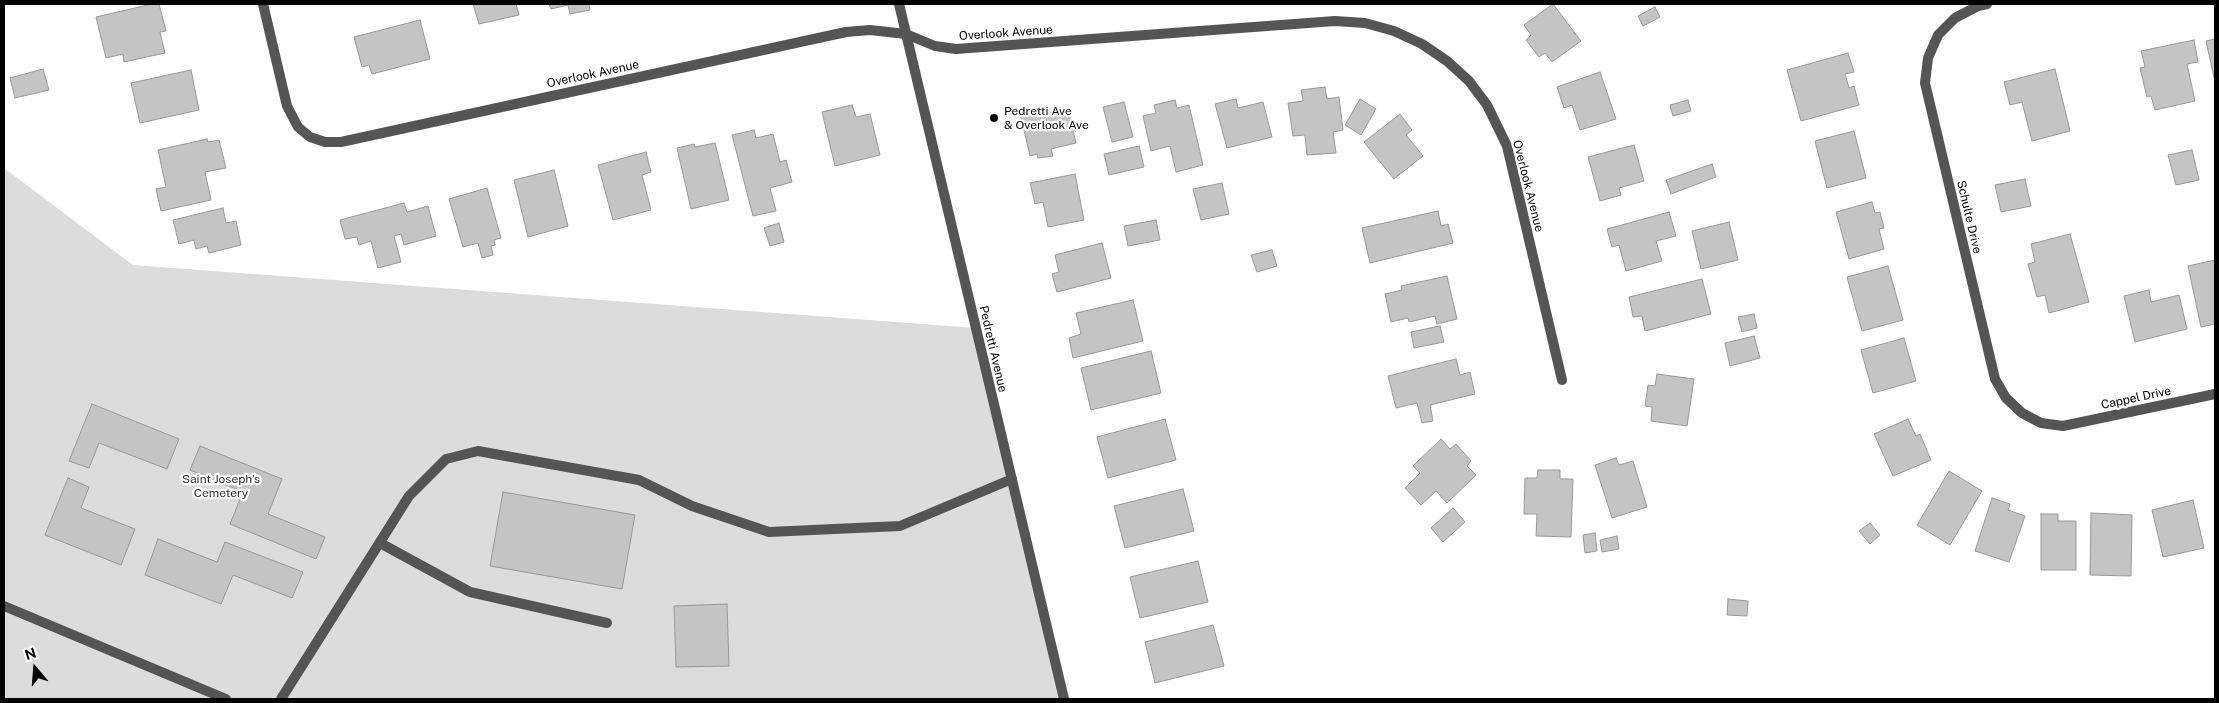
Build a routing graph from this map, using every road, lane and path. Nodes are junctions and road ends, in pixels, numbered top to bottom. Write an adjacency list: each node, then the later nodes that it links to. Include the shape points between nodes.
1 (263, 4): 4 (street, Overlook Avenue, via 287,106 298,127 310,137 325,142 341,142 846,32 870,30)
2 (899, 4): 4 (street, Pedretti Avenue)
3 (1987, 4): 7 (street, Schulte Drive, via 1955,18 1938,35 1928,58 1925,83 1995,379 2006,398 2022,413 2041,423)
4 (906, 34): 5 (street, Overlook Avenue, via 935,46 956,49 1336,21 1394,31 1422,44 1469,81 1487,105 1507,146); 8 (street, Pedretti Avenue)
5 (1562, 380)
6 (2215, 394): 7 (street, Cappel Drive)
7 (2062, 426)
8 (1012, 479): 9 (street, via 900,526 769,532 692,506 639,480 478,451 446,459 409,496); 14 (street, Pedretti Avenue)
9 (380, 542): 11 (street, via 470,592); 13 (street)
10 (4, 606): 12 (street)
11 (607, 623)
12 (226, 699)
13 (281, 699)
14 (1064, 699)

